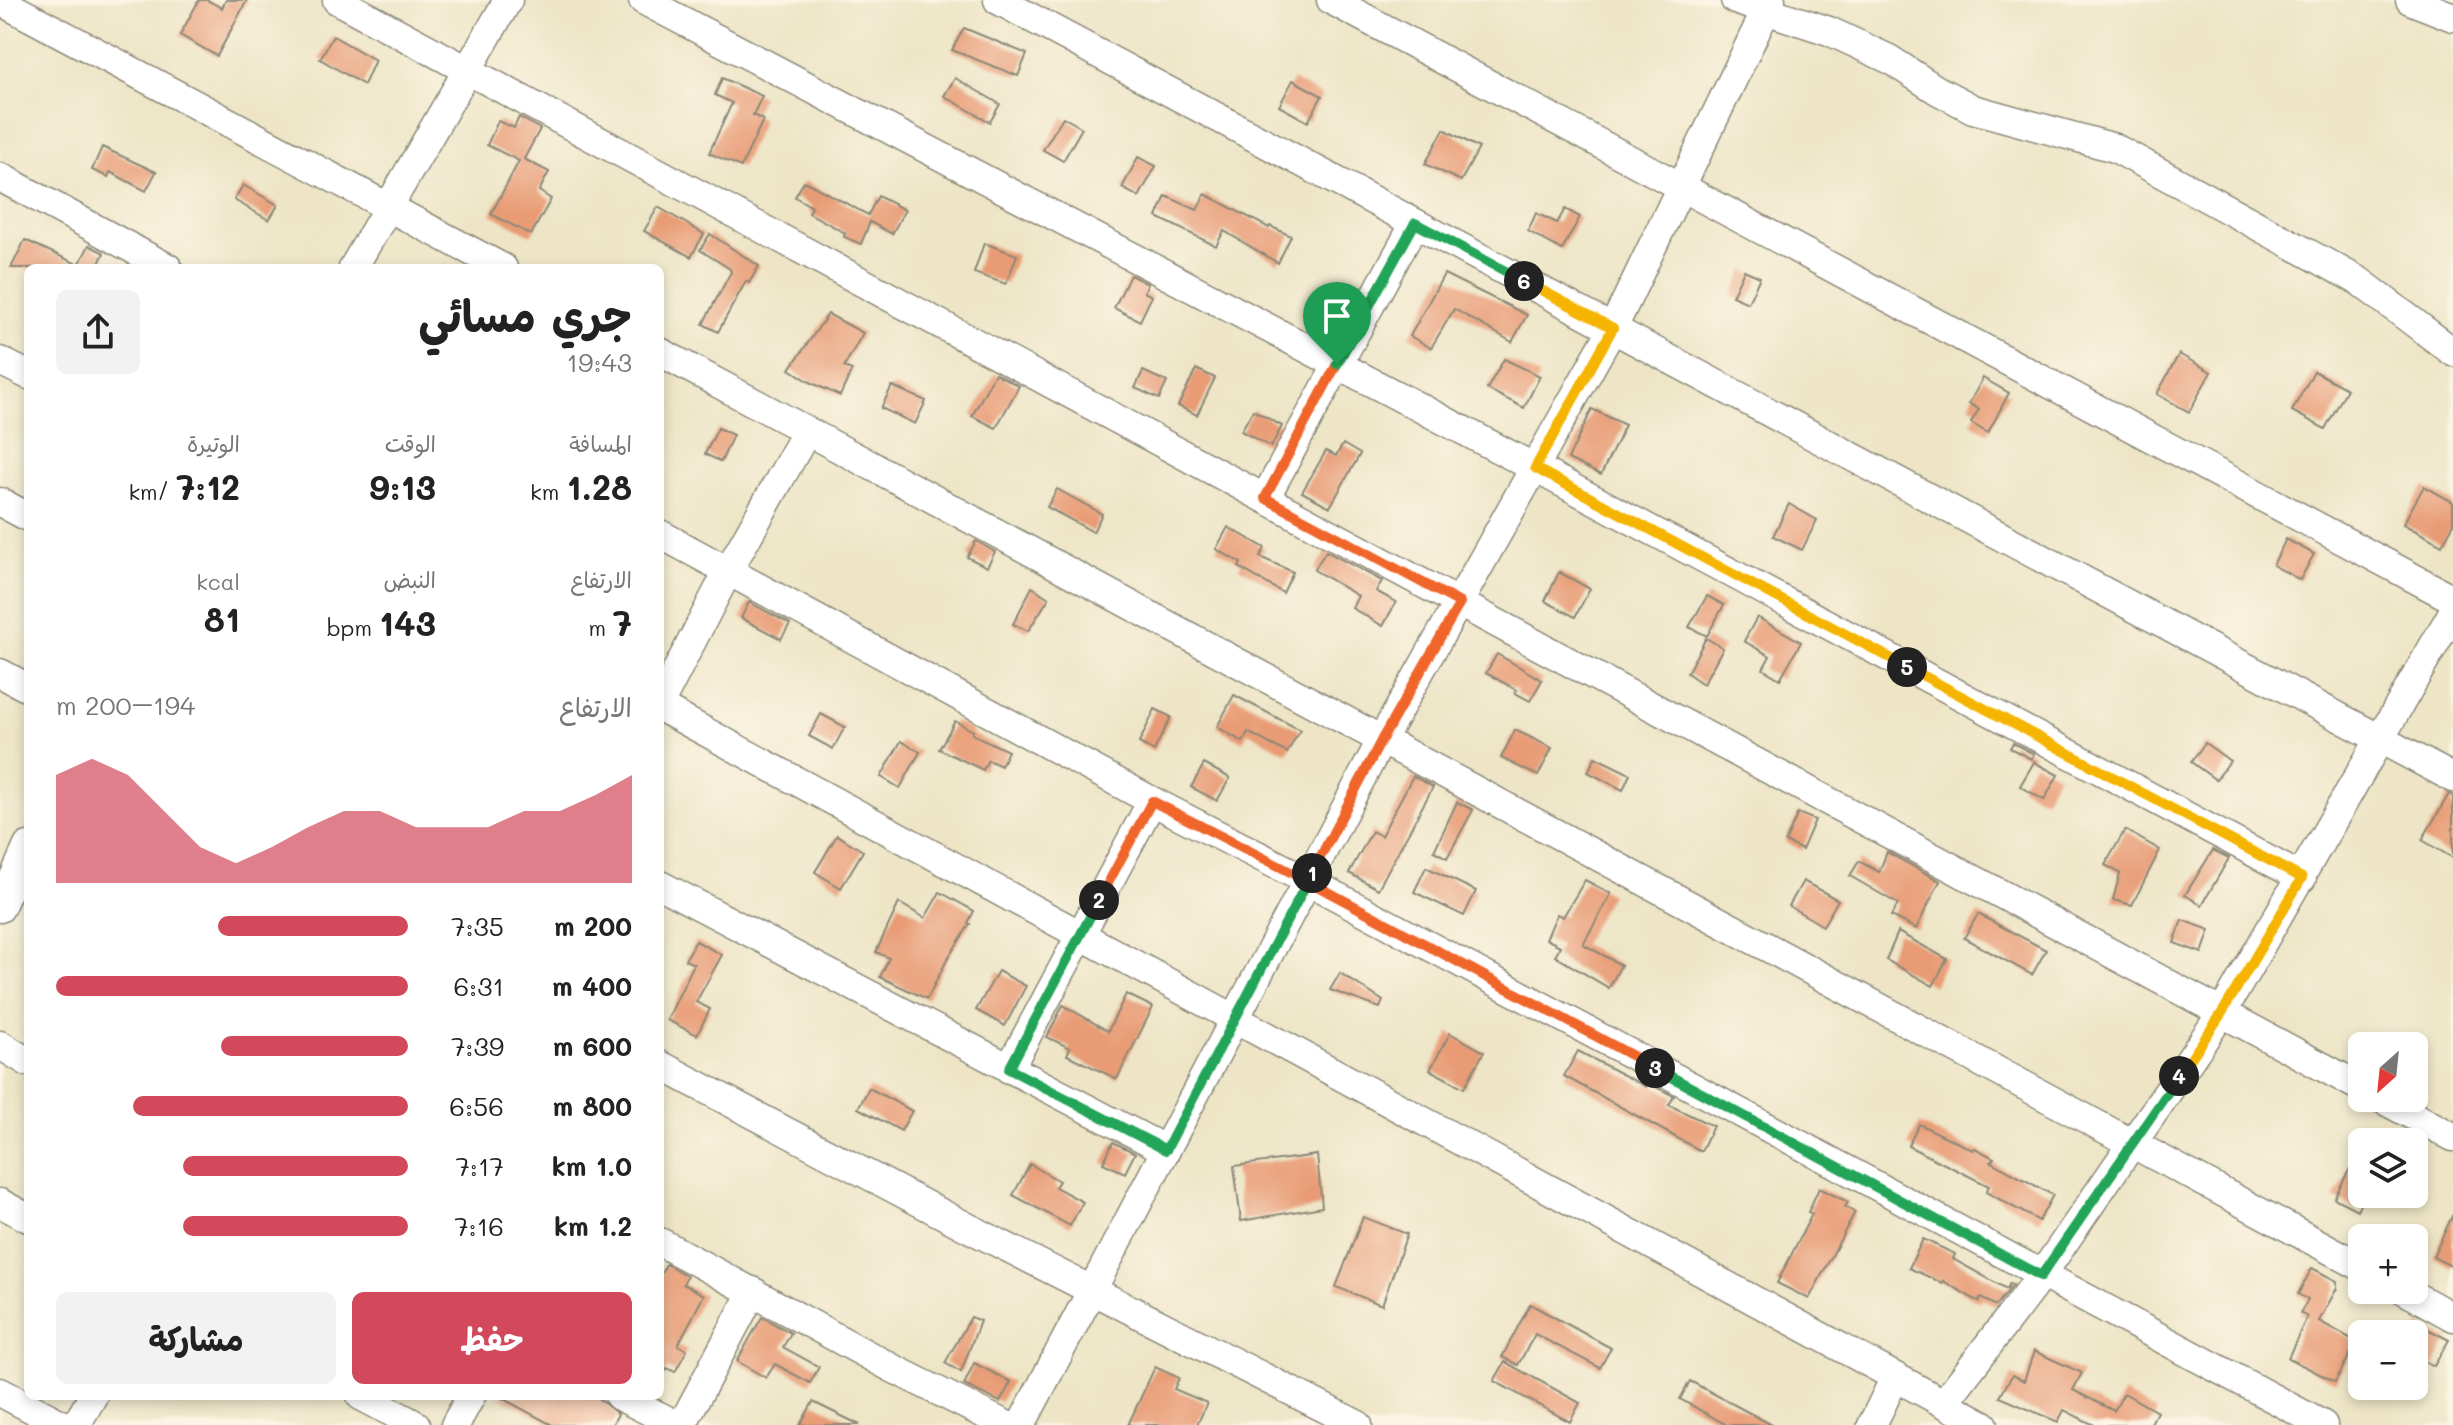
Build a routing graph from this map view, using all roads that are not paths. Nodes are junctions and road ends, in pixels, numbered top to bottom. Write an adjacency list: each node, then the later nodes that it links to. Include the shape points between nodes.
1 (337, 0): 11 (street)
2 (508, 0): 11 (street)
3 (643, 0): 23 (street)
4 (998, 0): 15 (street)
5 (1331, 0): 13 (street)
6 (1735, 0): 9 (street)
7 (2410, 0): 10 (street)
8 (0, 1): 14 (street)
9 (1768, 5): 13 (street); 20 (street, via 1889,59 1973,109 2115,148 2359,281)
10 (2453, 17)
11 (466, 69): 14 (street); 27 (street)
12 (0, 177): 16 (street)
13 (1681, 187): 19 (street); 32 (street)
14 (388, 206): 17 (street); 18 (street)
15 (1415, 223): 19 (street); 23 (street)
16 (161, 264)
17 (355, 264)
18 (496, 264)
19 (1613, 328): 26 (street); 40 (street)
20 (2453, 352)
21 (664, 354): 25 (street)
22 (0, 361): 24 (street)
23 (1337, 364): 26 (street); 27 (street)
24 (24, 373)
25 (807, 431): 31 (street); 39 (street)
26 (1535, 468): 33 (street); 44 (street)
27 (1265, 498): 33 (street)
28 (0, 502): 29 (street)
29 (24, 515)
30 (664, 536): 31 (street)
31 (728, 571): 37 (street); 42 (street)
32 (2453, 599)
33 (1460, 603): 39 (street); 49 (street)
34 (2453, 612): 40 (street)
35 (0, 673): 36 (street)
36 (24, 686)
37 (664, 697)
38 (664, 707): 48 (street)
39 (1382, 739): 45 (street); 58 (street)
40 (2380, 739): 41 (street); 44 (street)
41 (2453, 778)
42 (1152, 801): 45 (street); 48 (street)
43 (24, 856): 47 (street)
44 (2302, 878): 49 (street)
45 (1308, 881): 50 (street); 64 (street)
46 (664, 887): 54 (street)
47 (9, 895)
48 (1081, 934): 50 (street); 54 (street)
49 (2222, 1013): 55 (street); 58 (street)
50 (1235, 1017): 59 (street); 69 (street)
51 (0, 1045): 52 (street)
52 (24, 1060)
53 (664, 1067): 65 (street)
54 (1009, 1069): 59 (street)
55 (2348, 1080)
56 (2406, 1112): 57 (street)
57 (2453, 1137)
58 (2134, 1143): 63 (street); 64 (street)
59 (1166, 1150): 65 (street)
60 (0, 1203): 61 (street)
61 (24, 1216)
62 (664, 1244): 66 (street)
63 (2348, 1259)
64 (2041, 1276): 74 (street); 86 (street)
65 (1091, 1289): 82 (street); 83 (street)
66 (753, 1291): 80 (street); 81 (street)
67 (2428, 1303): 68 (street)
68 (2453, 1317)
69 (1895, 1377): 74 (street); 84 (street)
70 (0, 1392): 76 (street)
71 (91, 1400): 77 (street)
72 (469, 1400): 79 (street)
73 (627, 1400): 80 (street)
74 (1944, 1403): 85 (street)
75 (367, 1408): 78 (street)
76 (63, 1425)
77 (76, 1425)
78 (416, 1425)
79 (455, 1425)
80 (680, 1425)
81 (1006, 1425)
82 (1021, 1425)
83 (1358, 1425)
84 (1872, 1425)
85 (1984, 1425)
86 (2323, 1425)

